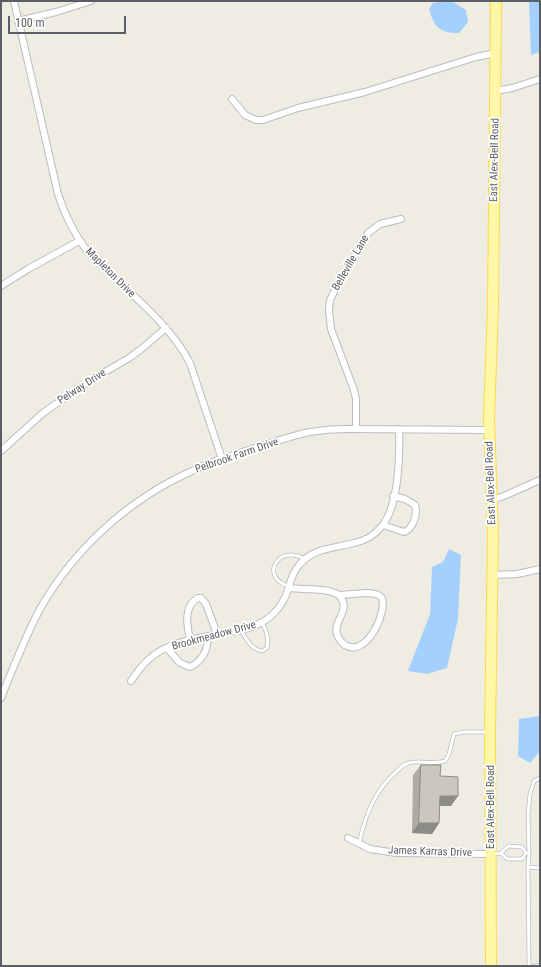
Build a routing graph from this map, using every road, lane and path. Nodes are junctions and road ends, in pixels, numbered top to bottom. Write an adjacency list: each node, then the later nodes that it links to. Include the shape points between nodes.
1 (14, 1): 4 (street, Mapleton Drive)
2 (91, 1): 4 (street)
3 (496, 1): 5 (main road, East Alex-Bell Road)
4 (18, 21): 10 (street, Mapleton Drive, via 58,194 69,224)
5 (496, 53): 7 (main road, East Alex-Bell Road); 8 (street, via 263,120 245,116)
6 (540, 79): 7 (street)
7 (496, 91): 15 (main road, East Alex-Bell Road)
8 (232, 99)
9 (401, 219): 13 (street, Belleville Lane, via 380,224 368,233 330,300 331,329 355,397)
10 (79, 241): 11 (street); 12 (street, Mapleton Drive, via 102,267)
11 (1, 286)
12 (166, 328): 16 (street, Pelway Drive, via 129,358 86,383 43,413); 17 (street, Mapleton Drive, via 190,363)
13 (356, 429): 14 (street, Pelbrook Farm Drive); 17 (street, Pelbrook Farm Drive, via 308,432)
14 (399, 429): 15 (street, Pelbrook Farm Drive); 19 (street, Brookmeadow Drive, via 398,465)
15 (490, 430): 20 (main road, East Alex-Bell Road)
16 (1, 451)
17 (222, 459): 34 (street, Pelbrook Farm Drive, via 148,494 128,508 88,544 63,574 40,609)
18 (540, 480): 20 (street)
19 (393, 496): 21 (street, Brookmeadow Drive); 21 (street, via 415,505 414,520 404,532)
20 (492, 500): 24 (main road, East Alex-Bell Road)
21 (383, 525): 22 (street, Brookmeadow Drive, via 362,541 315,552)
22 (305, 559): 25 (street, Brookmeadow Drive, via 295,571); 25 (lane, via 293,554 286,555 276,562 276,579)
23 (540, 569): 24 (street, via 517,574)
24 (493, 575): 35 (main road, East Alex-Bell Road)
25 (289, 587): 26 (street, via 333,592); 27 (street, Brookmeadow Drive, via 278,609)
26 (339, 595): 26 (street, via 343,599 344,608 337,625 337,637 352,648 363,645 368,641 383,609 382,598 377,594 366,593)
27 (262, 623): 28 (street, Brookmeadow Drive); 28 (lane, via 268,634 265,650 259,651 250,644)
28 (242, 630): 29 (street, Brookmeadow Drive)
29 (217, 634): 30 (street, Brookmeadow Drive); 31 (street, via 206,604 198,598 190,605 188,612)
30 (207, 637): 31 (street, Brookmeadow Drive); 32 (street, via 205,653 190,667 180,663)
31 (190, 640): 32 (street, Brookmeadow Drive)
32 (167, 648): 33 (street, Brookmeadow Drive, via 148,659)
33 (131, 681)
34 (1, 698)
35 (490, 732): 38 (lane, via 458,732 452,737 445,761 413,763 403,766 391,776 378,791 364,822); 39 (main road, East Alex-Bell Road)
36 (540, 778): 40 (lane, via 534,781 530,794)
37 (348, 838): 38 (street, James Karras Drive)
38 (359, 843): 39 (street, James Karras Drive, via 370,849 396,853)
39 (496, 853): 40 (lane, via 507,859 522,859); 40 (lane, via 508,846 522,847); 44 (main road, East Alex-Bell Road)
40 (528, 854): 41 (lane)
41 (528, 866): 42 (lane); 45 (lane)
42 (540, 868)
43 (540, 965): 46 (lane)
44 (491, 966)
45 (531, 966)
46 (535, 966)

